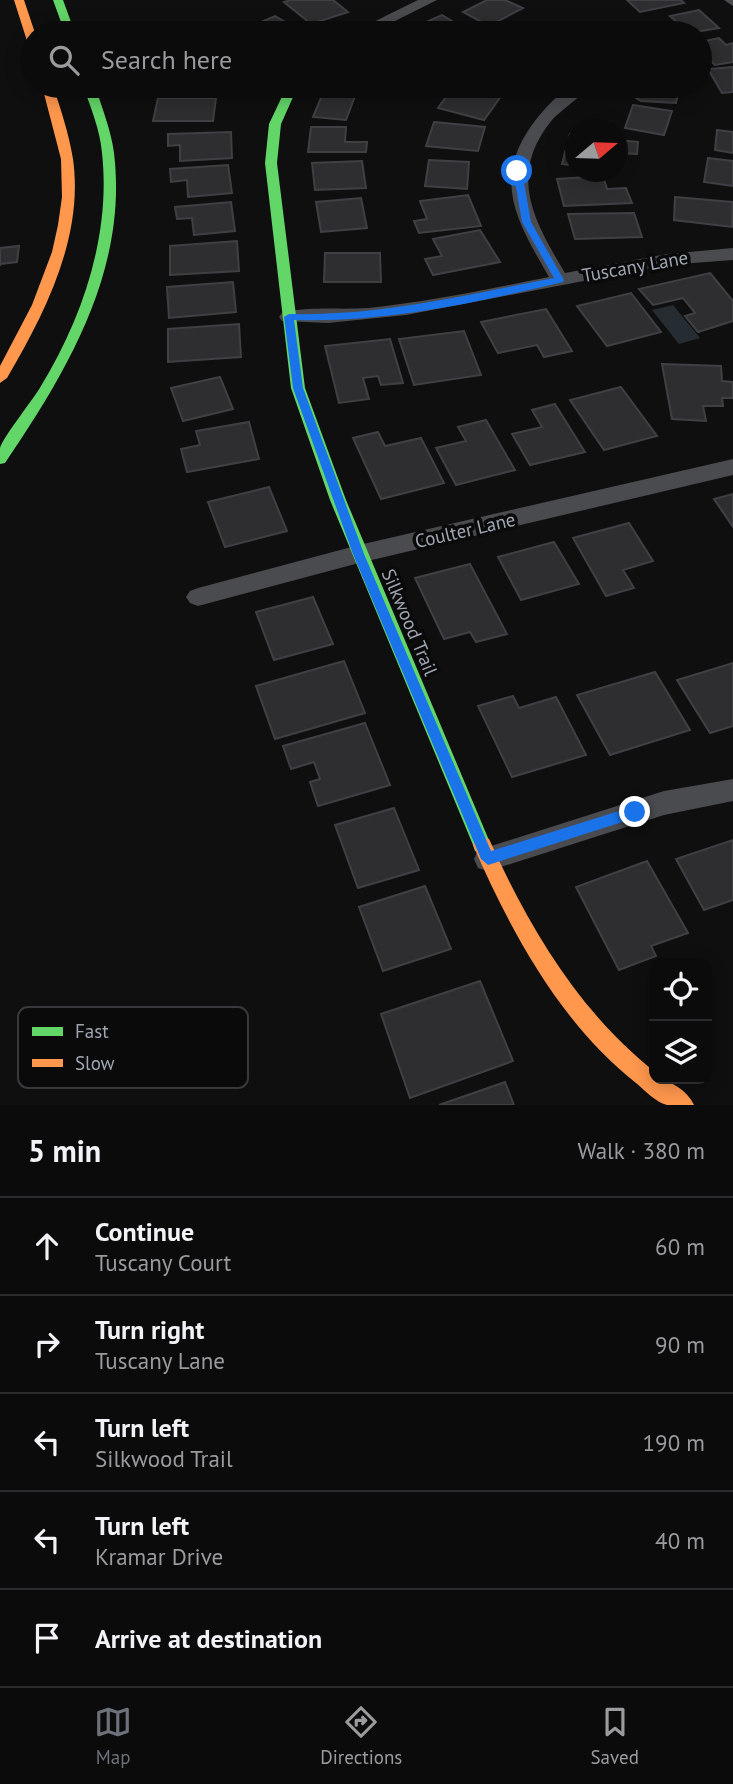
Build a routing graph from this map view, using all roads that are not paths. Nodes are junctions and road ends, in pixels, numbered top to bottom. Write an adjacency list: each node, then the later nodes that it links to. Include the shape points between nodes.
1 (19, 0): 4 (main road)
2 (58, 0): 5 (main road)
3 (430, 0): 6 (street)
4 (26, 21)
5 (66, 21)
6 (385, 21)
7 (51, 98): 14 (main road, via 68,180 59,246 36,314)
8 (94, 98): 15 (main road, via 109,161 108,216 93,278 68,351)
9 (287, 98): 13 (main road, Silkwood Trail, via 275,124 271,163)
10 (566, 98): 12 (street, via 545,117 517,171 527,222)
11 (733, 254): 12 (street, Tuscany Lane, via 672,258)
12 (560, 280): 13 (street, Tuscany Lane, via 390,313)
13 (289, 317): 17 (main road, Silkwood Trail, via 298,388)
14 (0, 378)
15 (0, 459)
16 (733, 467): 17 (street, Coulter Lane)
17 (359, 554): 18 (street, Coulter Lane); 20 (main road, Silkwood Trail)
18 (198, 597)
19 (733, 790): 20 (street, via 664,803)
20 (488, 859): 21 (main road, Silkwood Trail, via 524,934 561,988 625,1059)
21 (684, 1105)

